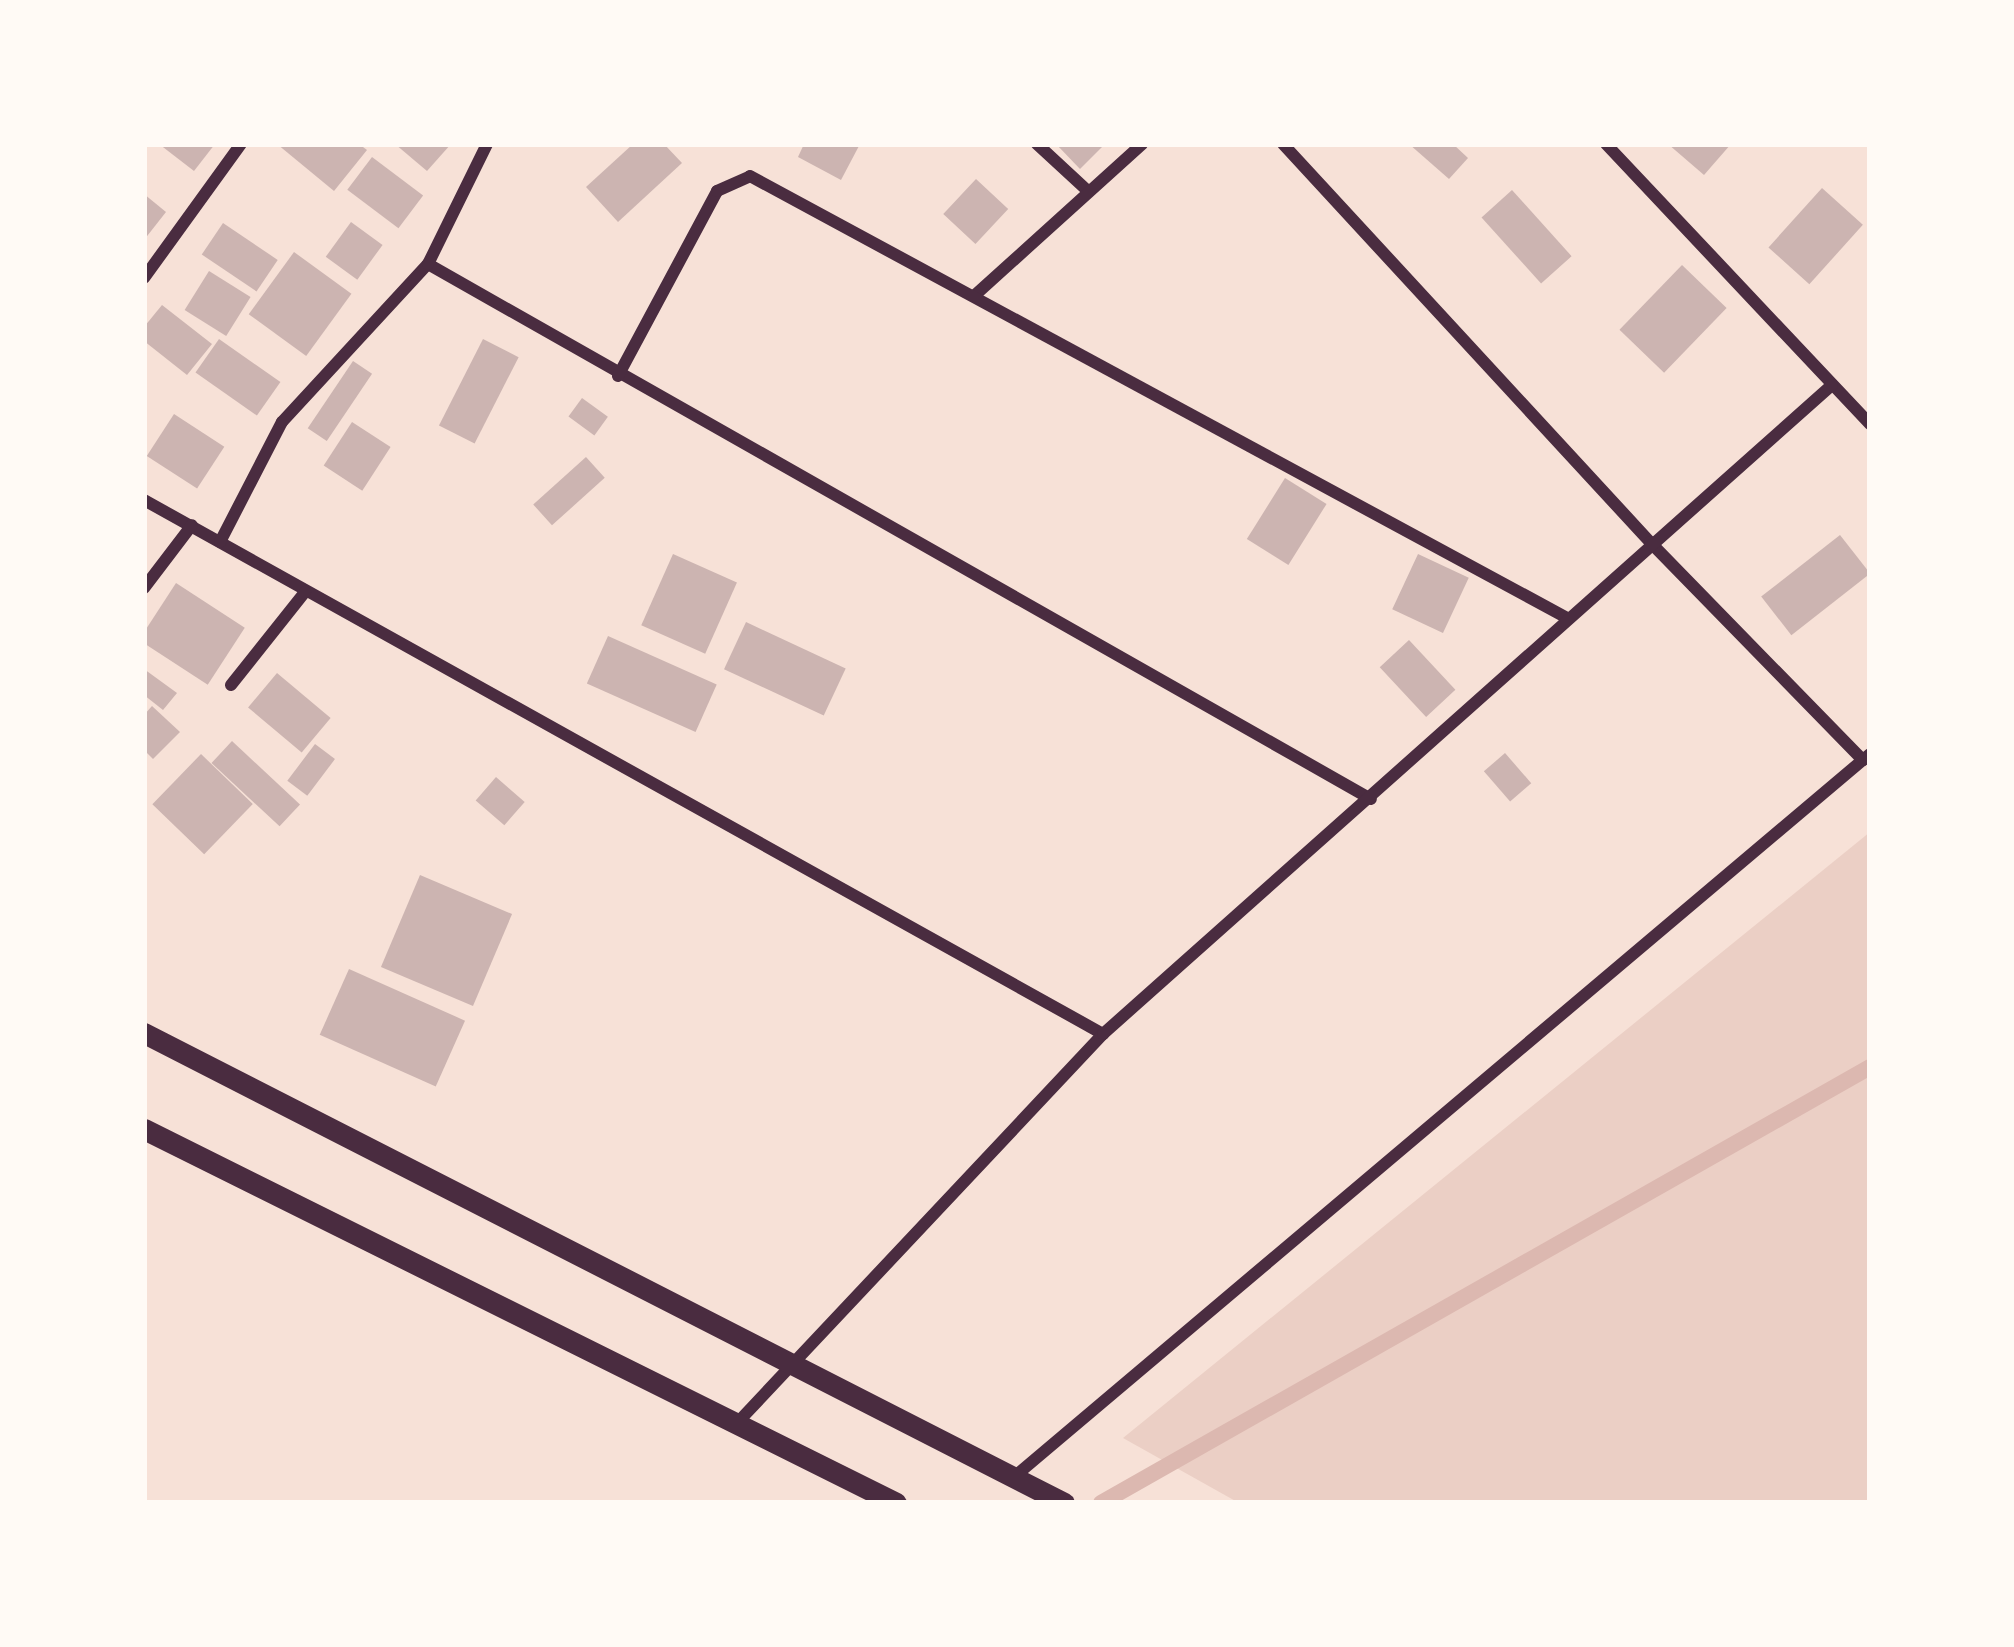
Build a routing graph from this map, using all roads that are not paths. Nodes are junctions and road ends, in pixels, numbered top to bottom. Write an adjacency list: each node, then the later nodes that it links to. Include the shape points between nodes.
1 (241, 144): 9 (street)
2 (487, 144): 8 (street)
3 (1037, 144): 7 (street)
4 (1142, 144): 7 (street)
5 (1282, 144): 17 (street)
6 (1606, 144): 12 (street)
7 (1088, 191): 10 (street)
8 (428, 265): 11 (street); 16 (street, via 282,422)
9 (144, 278)
10 (974, 296): 11 (street, via 760,181 733,178 717,191); 20 (street)
11 (618, 376): 23 (street)
12 (1832, 385): 13 (street); 17 (street)
13 (1870, 424)
14 (144, 500): 15 (street)
15 (192, 526): 16 (street); 18 (street)
16 (220, 542): 19 (street)
17 (1650, 542): 20 (street); 22 (street)
18 (144, 588)
19 (305, 592): 21 (street); 25 (street)
20 (1568, 618): 23 (street)
21 (231, 685)
22 (1867, 757): 29 (street)
23 (1371, 799): 25 (street)
24 (144, 1033): 27 (street)
25 (1103, 1034): 27 (street)
26 (144, 1129): 28 (street)
27 (787, 1361): 28 (street); 29 (street)
28 (739, 1421): 31 (street)
29 (1014, 1478): 30 (street)
30 (1061, 1502)
31 (896, 1503)

